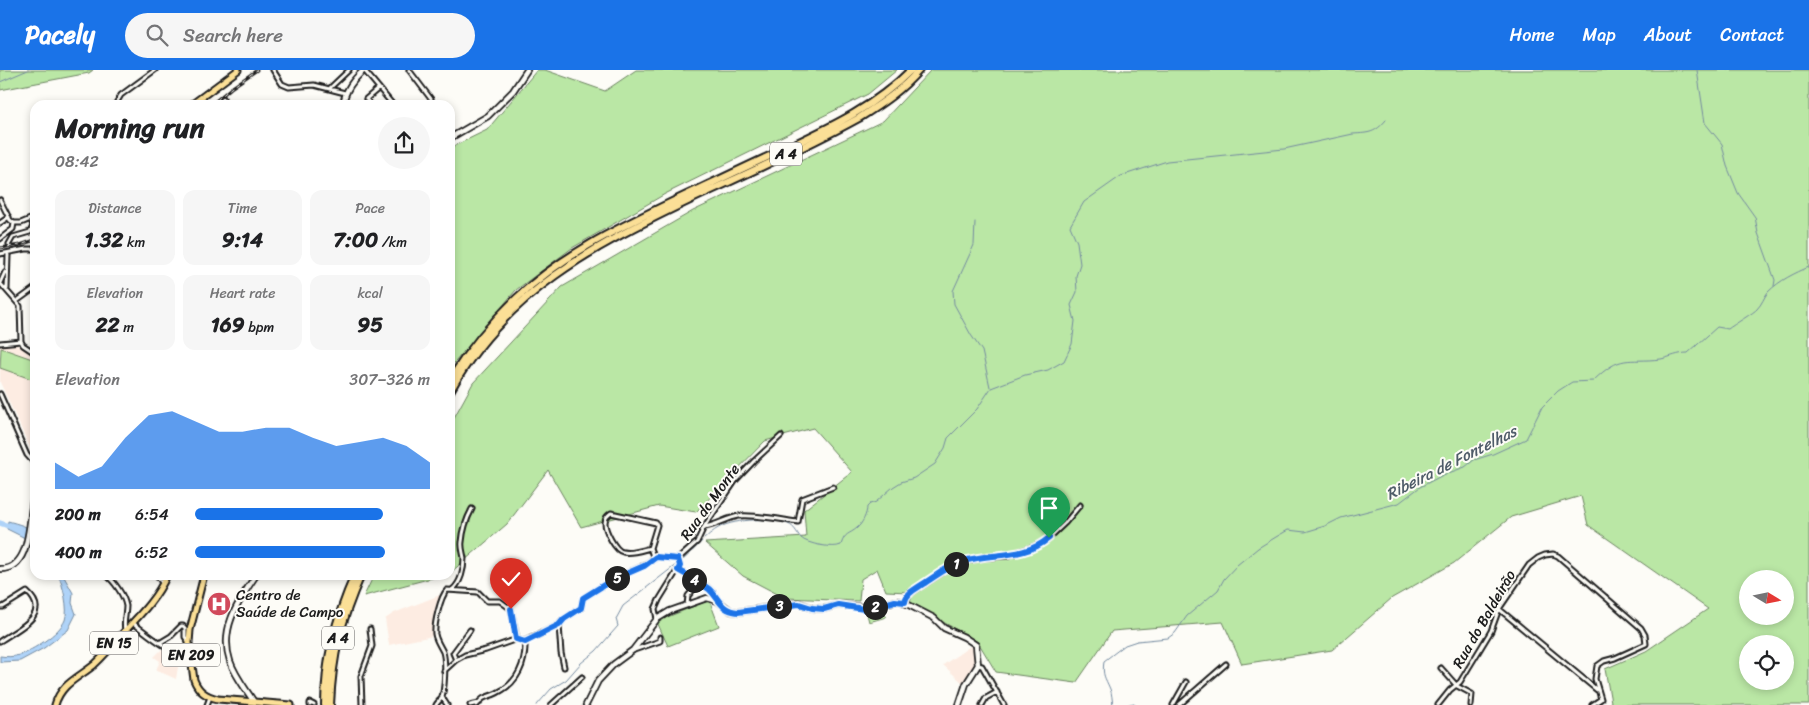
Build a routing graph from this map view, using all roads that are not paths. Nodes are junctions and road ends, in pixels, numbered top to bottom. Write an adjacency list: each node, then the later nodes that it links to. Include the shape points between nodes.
1 (155, 70): 14 (street)
2 (240, 70): 13 (main road); 13 (main road)
3 (273, 70): 10 (street, via 282,84 289,87 314,84)
4 (349, 70): 10 (street)
5 (364, 70): 11 (street); 12 (street, via 356,76)
6 (408, 70): 19 (street)
7 (527, 70): 20 (street, via 488,116)
8 (911, 70): 40 (highway, A 4, via 883,96 849,117 640,217 578,252 511,304 476,342)
9 (919, 70): 41 (highway, A 4, via 902,88 860,118 643,222 556,274 504,320)
10 (330, 88): 12 (street)
11 (380, 88): 17 (street); 18 (street)
12 (346, 93): 16 (street)
13 (203, 95): 15 (main road)
14 (118, 100)
15 (198, 100)
16 (344, 100)
17 (367, 100)
18 (389, 100)
19 (431, 100)
20 (455, 135)
21 (0, 200): 22 (street)
22 (9, 217): 24 (street); 25 (street)
23 (30, 219): 25 (street)
24 (0, 223)
25 (14, 223): 27 (street, via 13,229)
26 (30, 232): 28 (street, via 13,237)
27 (0, 239)
28 (9, 244)
29 (30, 249): 30 (street)
30 (0, 254)
31 (8, 255): 32 (street)
32 (3, 277): 33 (street); 34 (street)
33 (0, 283): 34 (street)
34 (7, 291): 36 (street)
35 (30, 291): 36 (street)
36 (16, 301): 37 (street, via 20,309)
37 (22, 341): 38 (street); 39 (street)
38 (0, 344)
39 (30, 350)
40 (455, 373)
41 (455, 384)
42 (0, 394): 44 (street)
43 (781, 436): 48 (street, Rua do Monte, via 736,480)
44 (30, 458)
45 (833, 487): 48 (street, via 802,499 798,522 738,516)
46 (1080, 505): 66 (street, via 1047,540 1007,556 955,564 908,594)
47 (472, 509): 64 (street, via 464,528 462,570 458,585)
48 (704, 527): 52 (street, Rua do Monte, via 697,542)
49 (30, 528): 53 (street, via 20,560)
50 (650, 548): 50 (street, via 656,523 611,513 607,516 605,525 619,551); 51 (street)
51 (654, 559): 52 (street, via 661,556); 72 (street, via 583,598 581,608)
52 (678, 559): 54 (street)
53 (0, 569)
54 (678, 570): 62 (street); 70 (street, via 658,600 655,609)
55 (110, 580): 75 (street, via 124,599)
56 (160, 580): 63 (street)
57 (165, 580): 63 (main road, EN 15)
58 (203, 580): 81 (main road, EN 209)
59 (253, 580): 94 (street, via 235,608 227,636 230,661)
60 (353, 580): 99 (highway, A 4, via 331,640)
61 (359, 580): 99 (highway, A 4, via 338,638)
62 (699, 583): 65 (street); 67 (street, via 688,596)
63 (163, 584): 71 (main road, EN 15)
64 (452, 590): 77 (street, via 478,592 487,601 500,601 511,609); 89 (street, via 444,593 435,634 443,653)
65 (718, 601): 66 (street, via 738,612 799,604 824,609 838,605 864,609 895,601); 67 (street, via 707,598)
66 (905, 602): 86 (street, via 934,618 944,628 972,641 976,645)
67 (687, 605): 70 (street)
68 (0, 607): 78 (street, via 27,592 37,610 30,620)
69 (1499, 610): 92 (street, Rua do Baldeirão, via 1491,631); 93 (street); 93 (street, Rua do Baldeirão, via 1529,565 1538,558 1558,556 1641,628 1644,635 1646,644 1598,666 1595,679)
70 (657, 619): 82 (street)
71 (133, 622): 75 (main road, EN 15); 79 (street)
72 (559, 625): 80 (street); 87 (street)
73 (370, 629): 104 (street, via 372,646 361,676)
74 (470, 630): 84 (street, via 453,653)
75 (126, 631): 101 (main road, EN 15, via 93,665 67,684)
76 (660, 637): 82 (street, via 660,641)
77 (516, 639): 80 (street); 84 (street)
78 (0, 641)
79 (162, 642): 81 (street, via 183,626); 83 (street, via 176,652)
80 (525, 642): 100 (street, via 524,663 513,682 496,694 482,698)
81 (189, 643): 83 (main road, EN 209)
82 (633, 650): 109 (street, via 598,681)
83 (190, 651): 96 (main road, EN 209, via 194,680 201,692)
84 (456, 660): 89 (street)
85 (1226, 664): 114 (street)
86 (978, 665): 95 (street, via 982,666); 110 (street, via 966,684)
87 (564, 667)
88 (1441, 668): 92 (street)
89 (444, 671): 97 (street)
90 (582, 677): 108 (street)
91 (1186, 682): 113 (street)
92 (1457, 686): 115 (street, Rua do Baldeirão); 116 (street, via 1472,694)
93 (1598, 691): 117 (street, via 1601,700)
94 (247, 692): 98 (street); 98 (street)
95 (996, 692): 111 (street); 112 (street)
96 (210, 697): 98 (main road); 102 (street)
97 (441, 697): 105 (street); 106 (street)
98 (250, 702): 103 (main road)
99 (327, 704)
100 (478, 704): 107 (street)
101 (54, 705)
102 (206, 705)
103 (291, 705)
104 (362, 705)
105 (436, 705)
106 (447, 705)
107 (470, 705)
108 (551, 705)
109 (586, 705)
110 (959, 705)
111 (982, 705)
112 (1004, 705)
113 (1173, 705)
114 (1179, 705)
115 (1438, 705)
116 (1471, 705)
117 (1592, 705)

